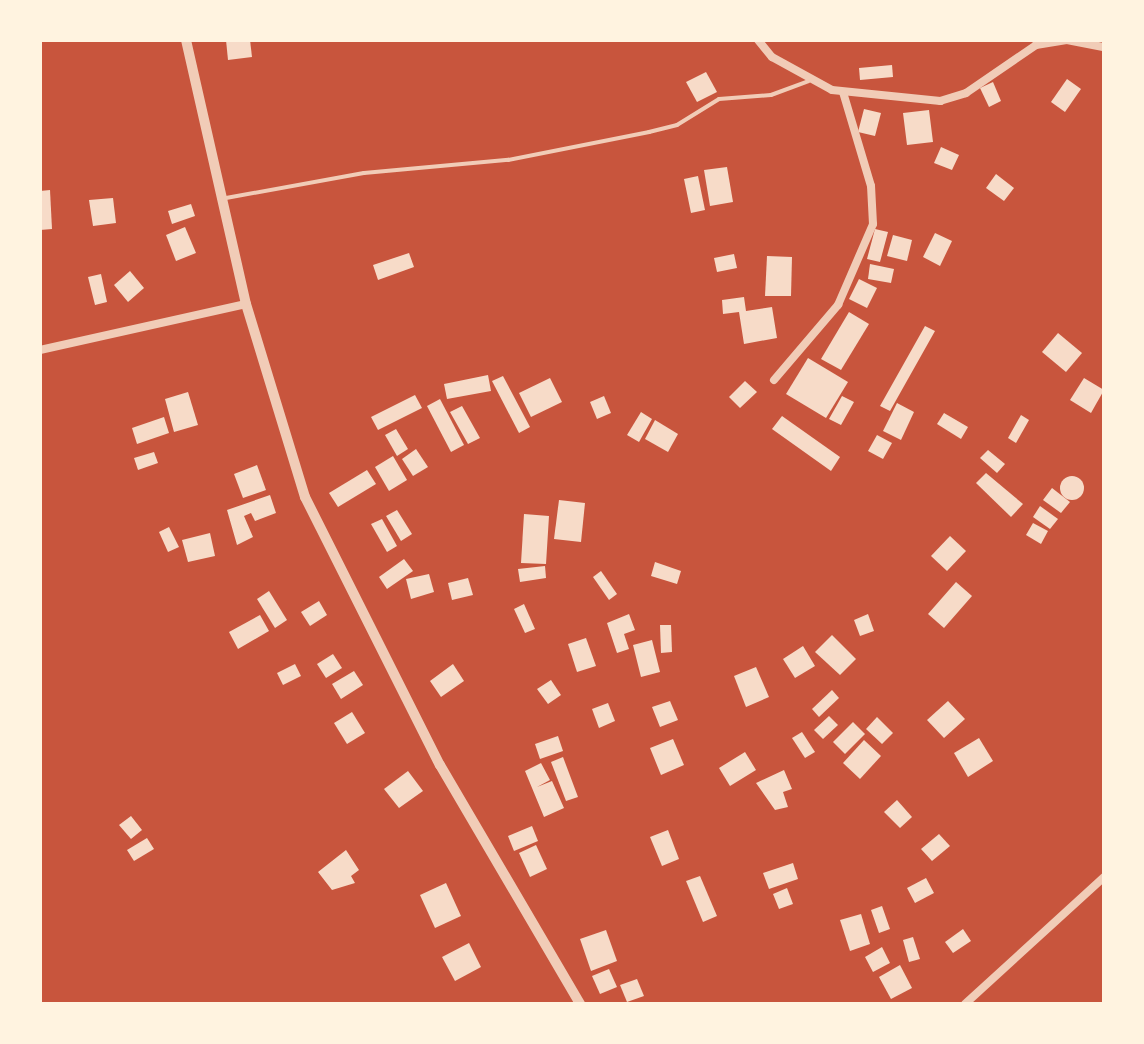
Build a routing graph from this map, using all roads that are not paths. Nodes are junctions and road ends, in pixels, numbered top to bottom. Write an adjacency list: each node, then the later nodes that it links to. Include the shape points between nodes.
1 (186, 40): 6 (street)
2 (758, 40): 4 (street)
3 (1104, 47): 5 (street, via 1067,40 1036,45 966,92 940,101)
4 (809, 82): 5 (street); 6 (lane, via 771,95 719,99 676,125 649,132 508,160 364,173)
5 (844, 92): 9 (street, via 871,186 872,224 838,305)
6 (222, 199): 7 (street)
7 (246, 304): 8 (street); 11 (street, via 306,497 440,766)
8 (40, 350)
9 (774, 380)
10 (1104, 877): 12 (street)
11 (580, 1004)
12 (965, 1004)

